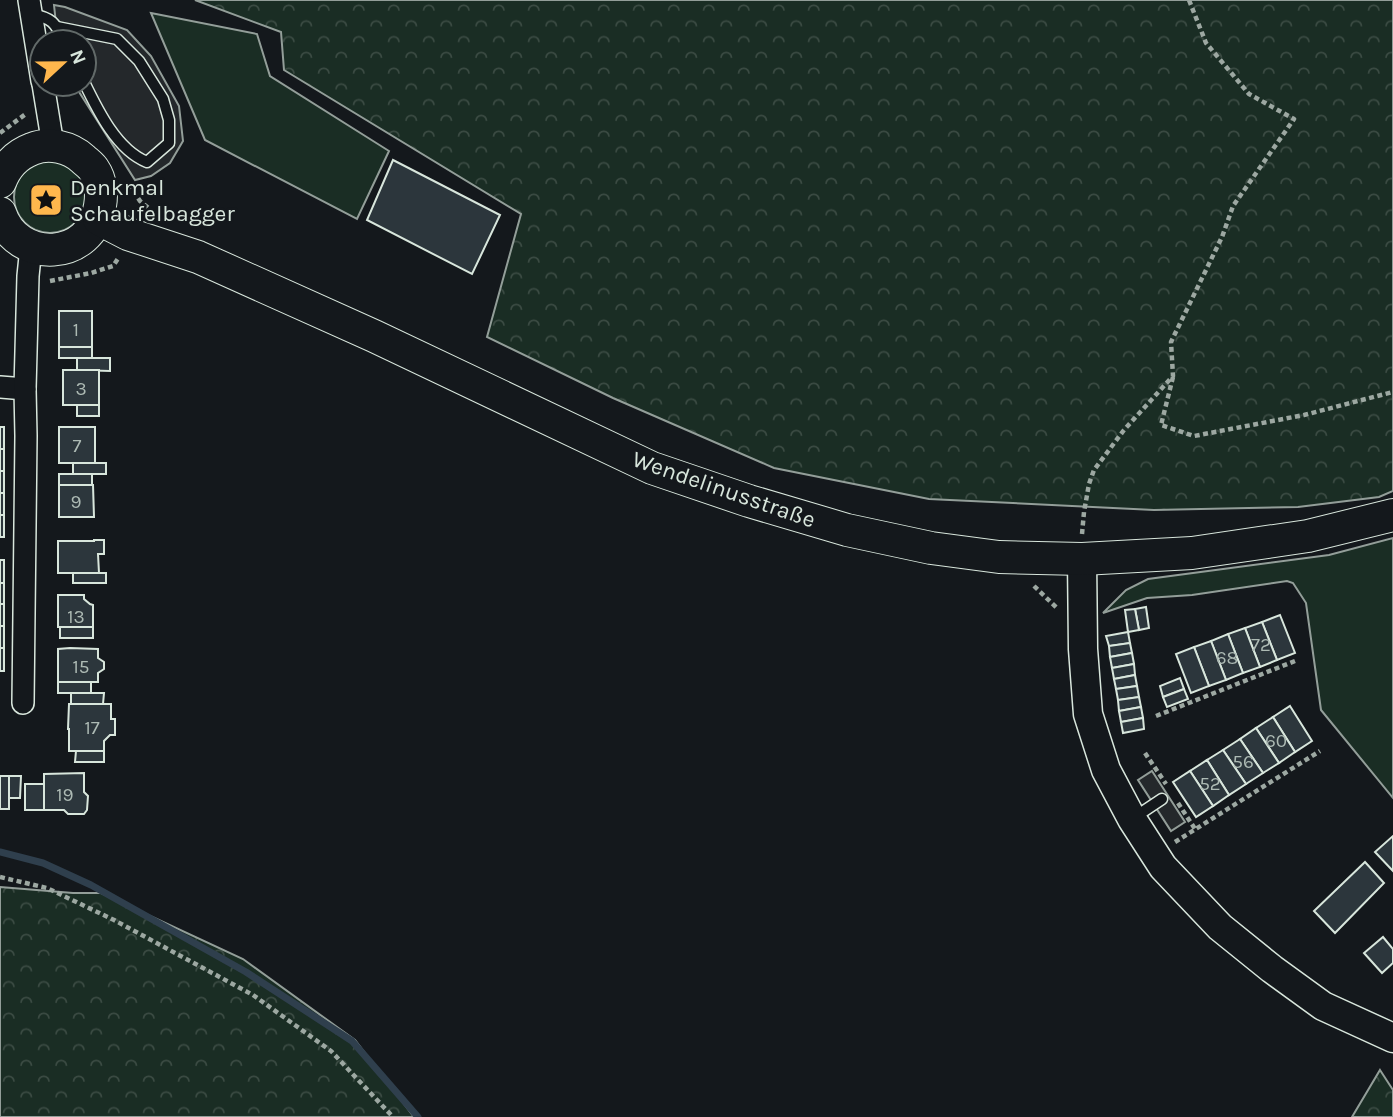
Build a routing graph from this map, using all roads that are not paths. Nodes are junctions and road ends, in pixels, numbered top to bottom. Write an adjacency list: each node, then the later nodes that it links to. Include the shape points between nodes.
1 (30, 7): 2 (lane); 3 (street)
2 (57, 27): 4 (lane)
3 (33, 28)
4 (62, 28)
5 (98, 35): 7 (lane, via 117,39 139,61 163,99 169,143 147,162 136,157 114,134)
6 (45, 98): 8 (street)
7 (93, 98)
8 (53, 145): 9 (main road, via 18,156); 11 (main road, via 77,153 95,170 102,194)
9 (0, 182)
10 (0, 213): 12 (main road, via 15,238)
11 (99, 219): 12 (main road, via 71,247 51,251); 16 (main road, Wendelinusstraße, via 362,330 664,472 847,530 919,545 999,557)
12 (31, 247): 14 (street)
13 (0, 387): 14 (street)
14 (25, 389): 17 (street)
15 (1393, 516): 16 (main road, Wendelinusstraße, via 1308,536 1205,551)
16 (1083, 559): 19 (street, via 1088,714 1106,770)
17 (23, 704)
18 (1162, 799): 19 (lane)
19 (1132, 819): 20 (street, via 1163,867 1220,927 1323,1006)
20 (1393, 1038)

